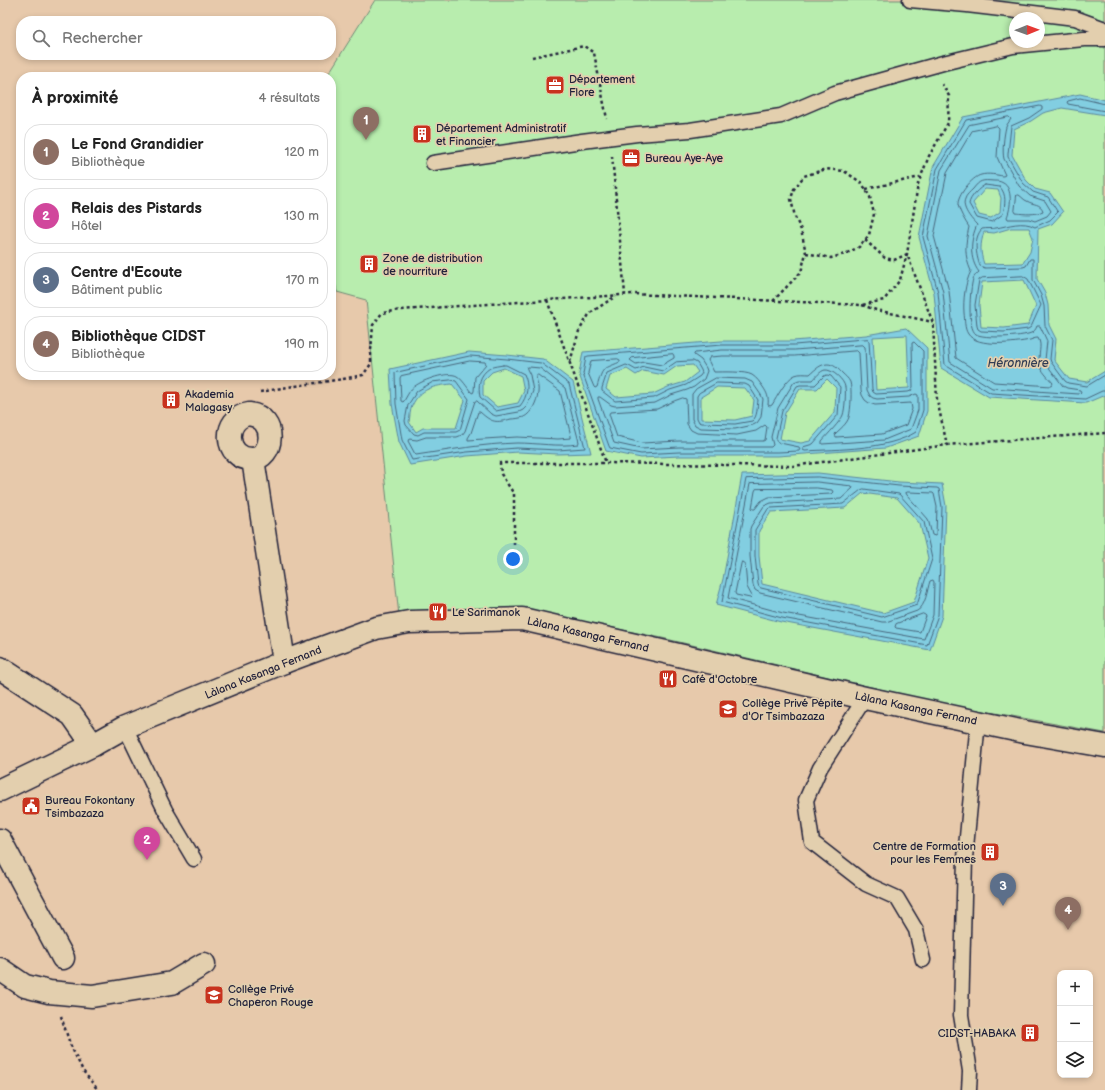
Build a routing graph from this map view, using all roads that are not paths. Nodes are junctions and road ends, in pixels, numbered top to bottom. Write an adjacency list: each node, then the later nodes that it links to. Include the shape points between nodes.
1 (910, 0): 2 (lane, via 1075,18)
2 (1105, 29)
3 (1105, 38): 4 (lane, via 1013,46 835,94 781,116)
4 (433, 163)
5 (253, 459): 5 (street, via 241,456 231,445 231,428 242,415 255,415 267,424 270,431 266,451); 6 (street)
6 (284, 662): 8 (street, Làlana Kasanga Fernand, via 376,628 409,622 522,619); 10 (street, Làlana Kasanga Fernand)
7 (0, 668): 11 (street, via 72,715)
8 (864, 698): 9 (street, Làlana Kasanga Fernand); 17 (lane, via 820,768 806,800 812,842 866,884 897,898 916,930)
9 (978, 721): 12 (street, Làlana Kasanga Fernand); 20 (lane, via 965,858 961,1015 970,1071)
10 (126, 727): 11 (street, Làlana Kasanga Fernand); 15 (lane, via 164,810)
11 (93, 745): 13 (street, Làlana Kasanga Fernand)
12 (1105, 746)
13 (0, 790)
14 (0, 840): 16 (street)
15 (194, 859)
16 (63, 958)
17 (923, 960)
18 (204, 964): 19 (street, via 172,983 92,996 49,992 25,986)
19 (0, 969)
20 (969, 1090)

